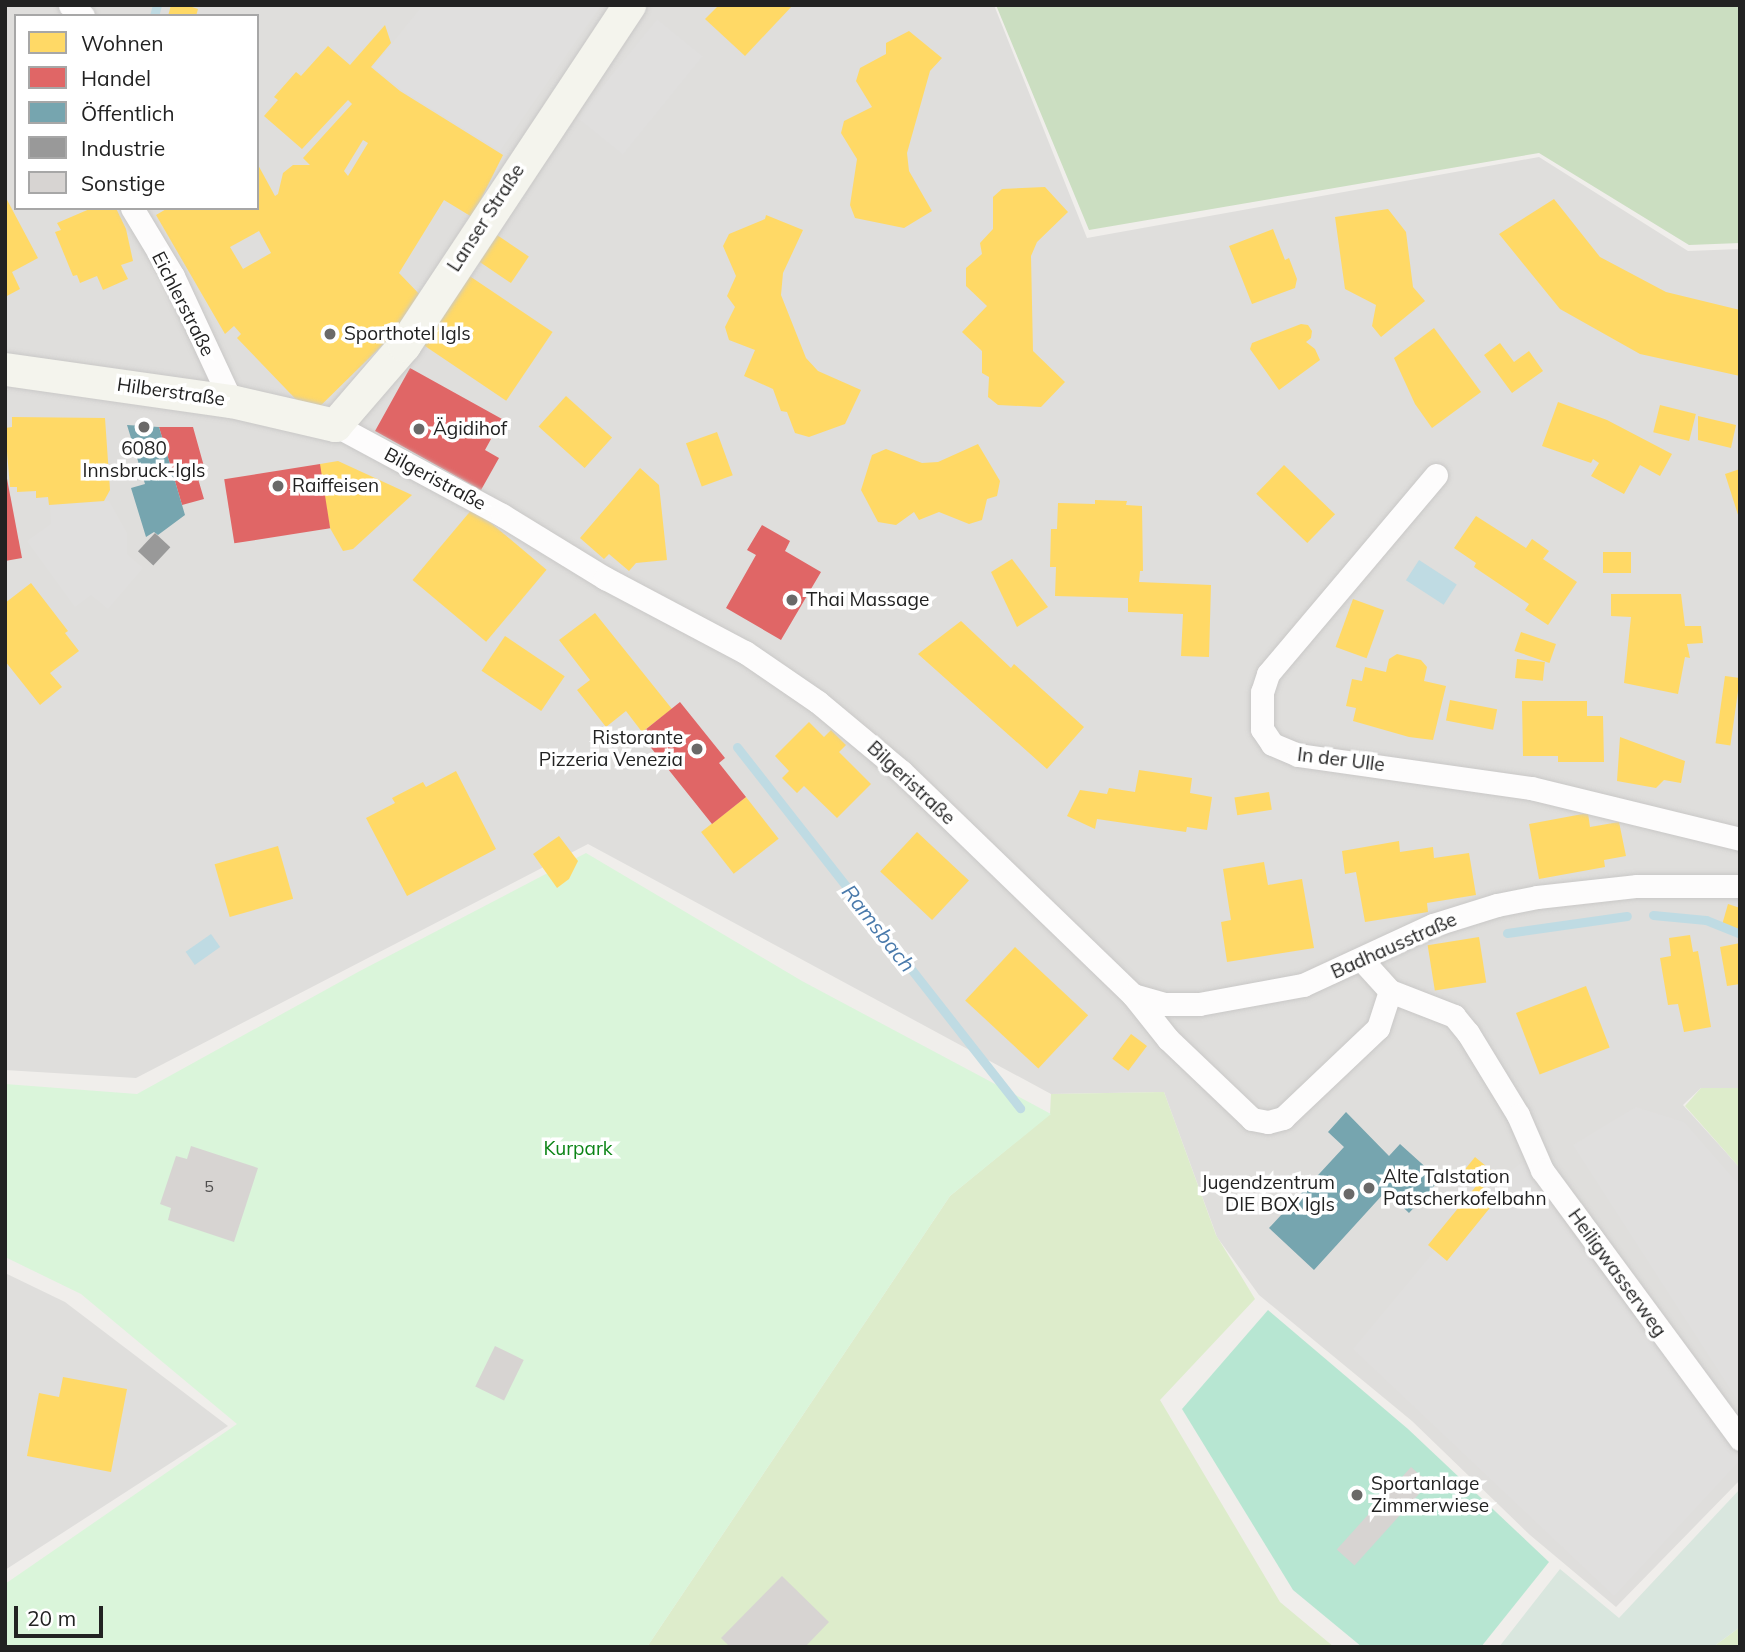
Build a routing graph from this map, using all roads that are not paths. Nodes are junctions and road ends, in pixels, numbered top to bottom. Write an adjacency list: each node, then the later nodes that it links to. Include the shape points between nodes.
1 (629, 5): 5 (main road, Lanser Straße, via 404,345)
2 (133, 210): 4 (street, Eichlerstraße, via 173,276)
3 (5, 369): 4 (main road, Hilberstraße)
4 (231, 401): 5 (main road, Hilberstraße)
5 (335, 425): 11 (street, Bilgeristraße, via 746,652 785,678 902,772)
6 (1436, 475): 7 (street, In der Ulle, via 1268,674 1262,692 1262,729 1272,744 1298,755 1531,788)
7 (1740, 839)
8 (1740, 886): 9 (street, Badhausstraße, via 1637,886 1537,897 1433,925)
9 (1362, 959): 10 (street, Heiligwasserweg); 11 (street, Badhausstraße, via 1303,985 1199,1004 1164,1004)
10 (1391, 991): 11 (street, Bilgeristraße, via 1378,1028 1283,1118 1268,1122 1252,1119 1168,1040); 12 (street, Heiligwasserweg, via 1454,1016 1468,1032 1518,1115 1542,1170)
11 (1133, 995)
12 (1740, 1439)

